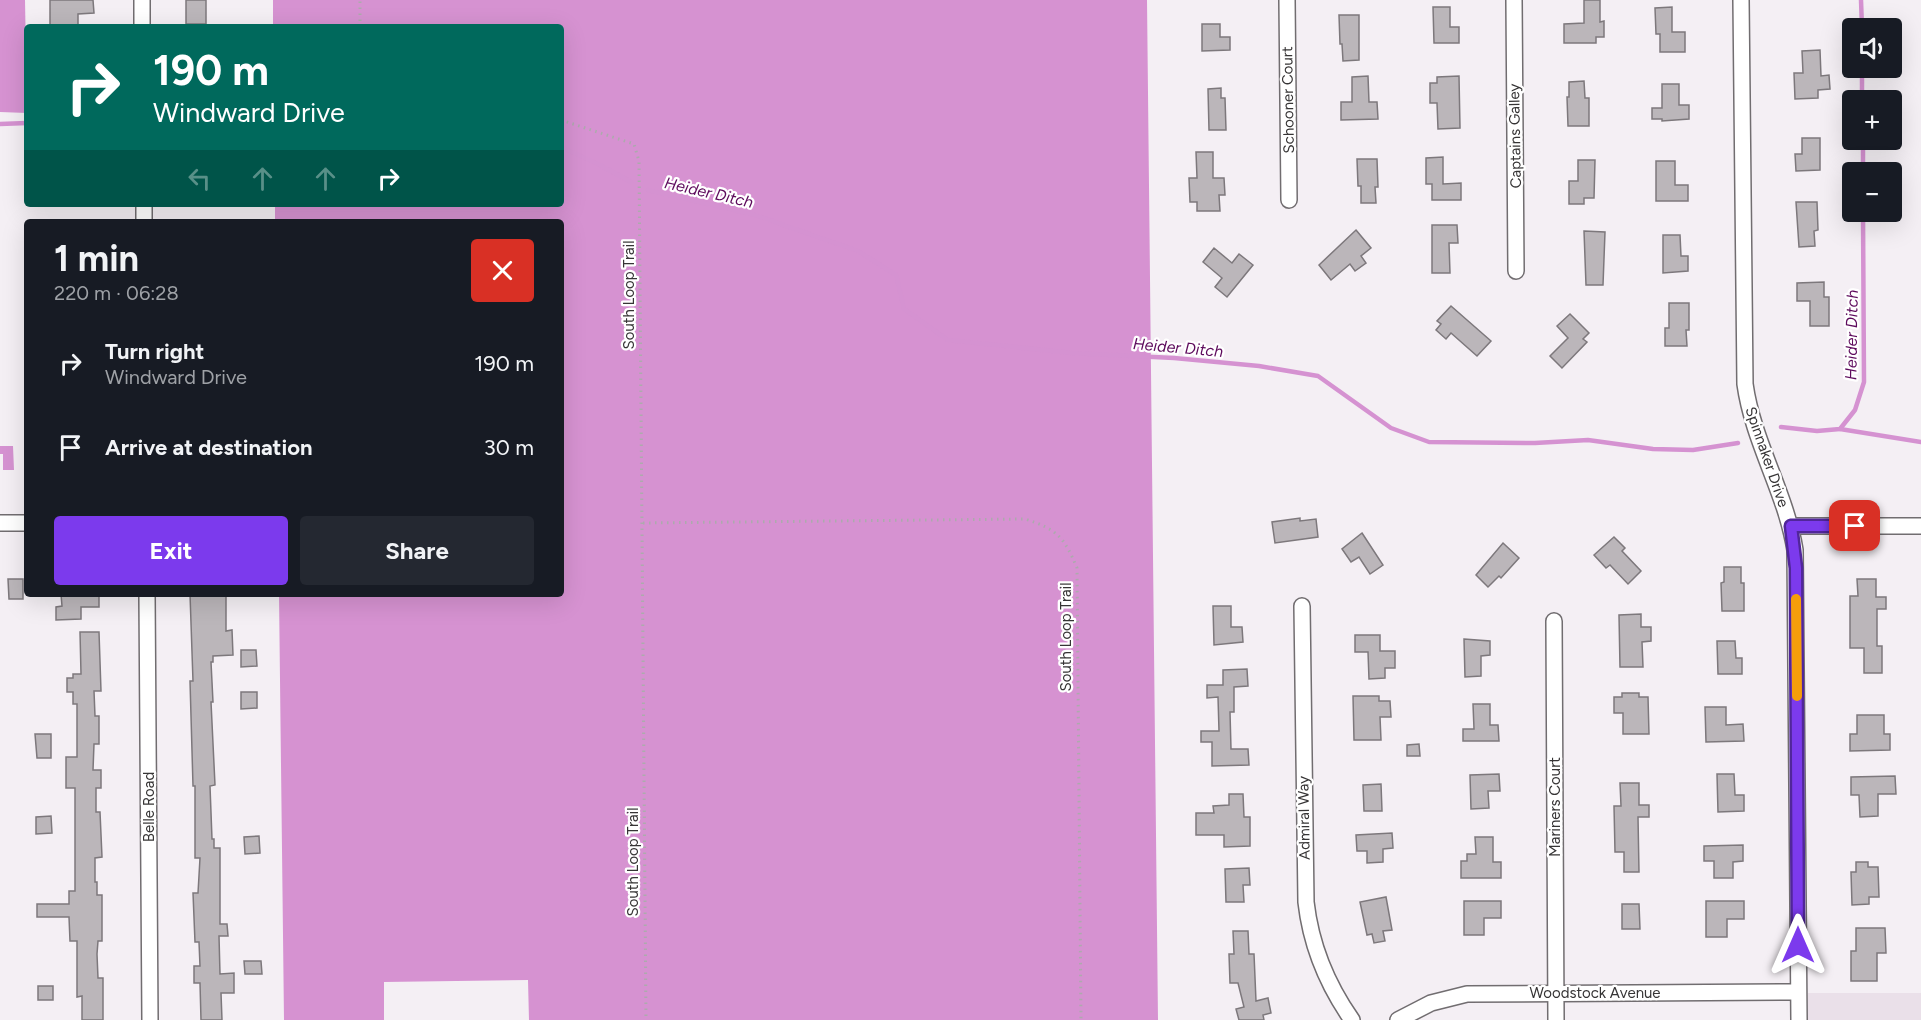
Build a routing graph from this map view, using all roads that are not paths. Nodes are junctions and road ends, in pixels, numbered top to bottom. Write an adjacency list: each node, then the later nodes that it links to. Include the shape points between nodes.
1 (142, 0): 5 (street)
2 (1287, 0): 6 (street, Schooner Court)
3 (1514, 0): 7 (street, Captains Galley)
4 (1741, 0): 10 (street, Spinnaker Drive, via 1745,384 1755,429)
5 (142, 24)
6 (1289, 201)
7 (1516, 271)
8 (0, 523): 9 (street)
9 (24, 523)
10 (1791, 526): 11 (street); 15 (street, Spinnaker Drive, via 1796,568)
11 (1921, 526)
12 (147, 597): 17 (street, Belle Road)
13 (1302, 606): 18 (street, Admiral Way, via 1305,902 1318,958)
14 (1554, 621): 16 (street, Mariners Court)
15 (1798, 992): 16 (street, Woodstock Avenue); 21 (street, Spinnaker Drive)
16 (1556, 993): 19 (street, Woodstock Avenue, via 1467,994 1431,1003); 20 (street, Mariners Court)
17 (150, 1020)
18 (1352, 1020)
19 (1398, 1020)
20 (1556, 1020)
21 (1799, 1020)

